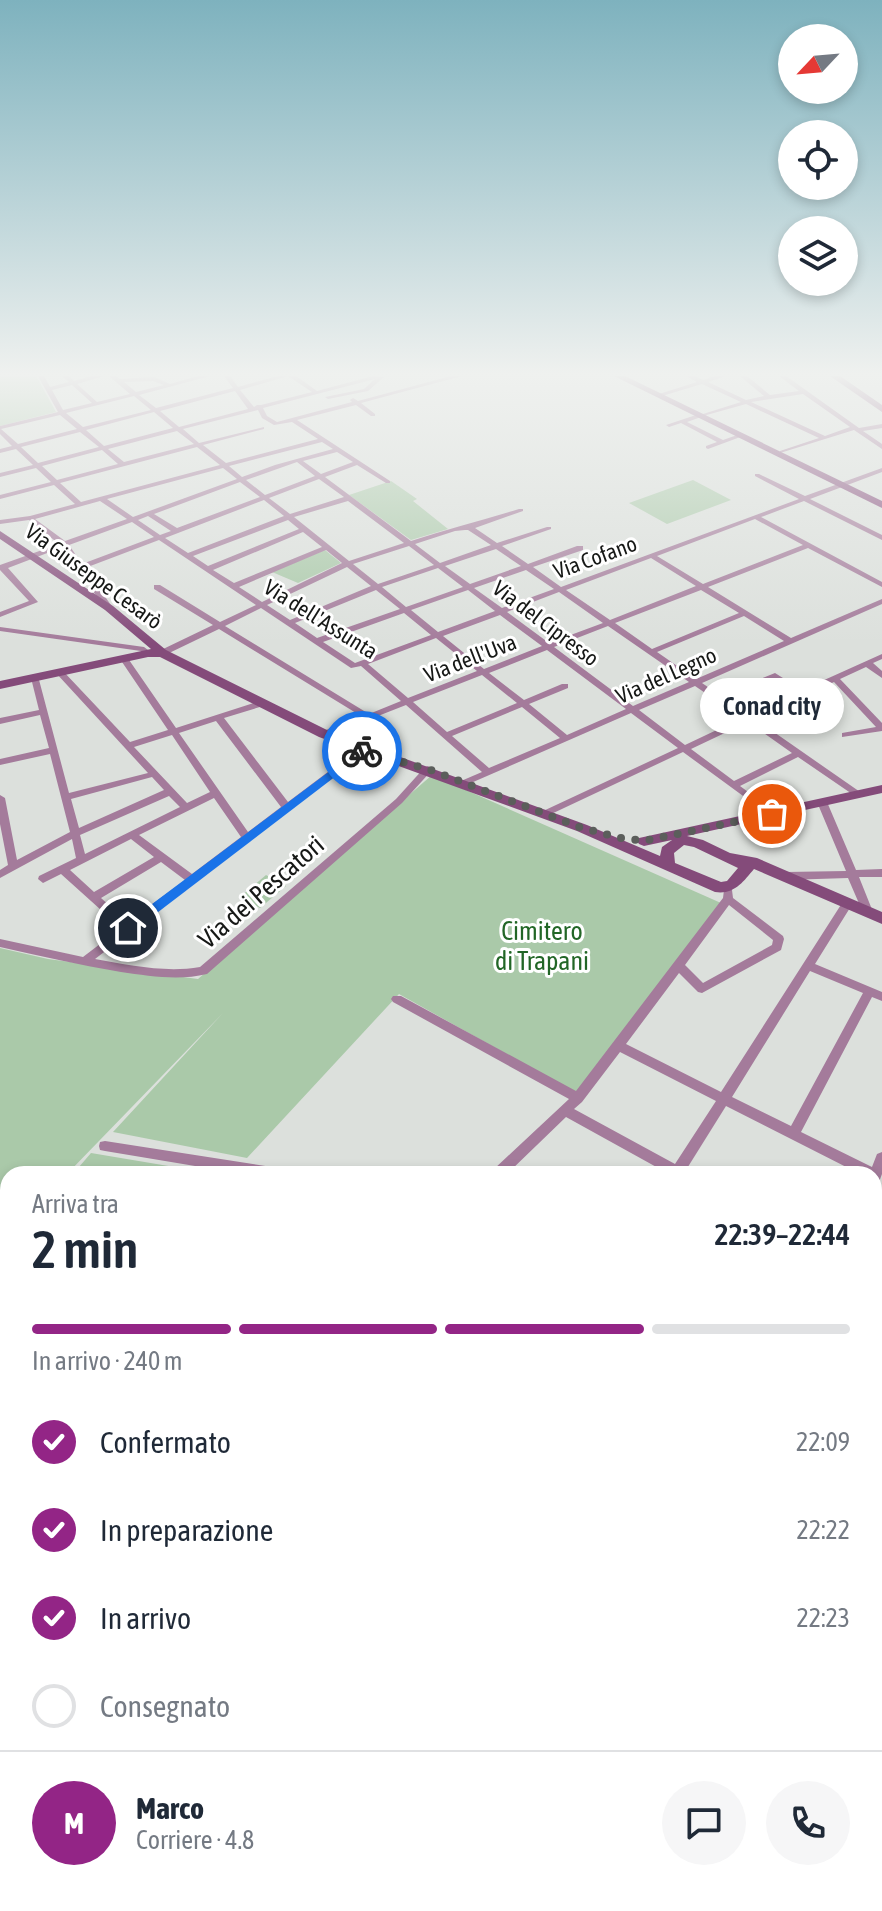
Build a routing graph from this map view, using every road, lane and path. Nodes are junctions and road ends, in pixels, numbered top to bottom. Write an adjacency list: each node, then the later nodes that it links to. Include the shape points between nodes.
1 (37, 465): 12 (street); 17 (street)
2 (123, 465): 17 (street)
3 (228, 465): 10 (street)
4 (282, 465): 15 (street)
5 (305, 465): 14 (street, Via del Cipresso)
6 (350, 465): 14 (street)
7 (363, 465): 16 (street)
8 (803, 465): 18 (street)
9 (808, 465): 18 (street)
10 (225, 466): 15 (street); 20 (street)
11 (882, 470): 18 (street, Via Cofano)
12 (0, 475)
13 (757, 475): 23 (street)
14 (320, 477): 21 (street); 22 (street, Via del Cipresso)
15 (241, 479): 21 (street); 27 (street)
16 (388, 482)
17 (56, 483): 19 (street); 25 (street)
18 (844, 484): 23 (street, Via Cofano); 24 (street)
19 (0, 497)
20 (100, 498): 25 (street); 31 (street)
21 (264, 498): 28 (street); 36 (street)
22 (349, 498): 28 (street); 41 (street, Via del Cipresso)
23 (805, 499): 29 (street, Via Cofano); 38 (street)
24 (882, 502)
25 (79, 504): 30 (street)
26 (521, 510): 33 (street)
27 (150, 512): 31 (street); 36 (street)
28 (288, 517): 35 (street); 47 (street)
29 (756, 517): 42 (street); 48 (street, Via Cofano)
30 (30, 518): 32 (street); 40 (street)
31 (130, 519): 39 (street, Via dell'Assunta); 40 (street)
32 (0, 522)
33 (469, 527): 41 (street); 43 (street)
34 (549, 528): 43 (street)
35 (304, 529): 44 (street); 54 (street)
36 (178, 530): 39 (street)
37 (0, 534): 46 (street, Via Giuseppe Cesarò)
38 (882, 538)
39 (159, 539): 47 (street, Via dell'Assunta); 51 (street)
40 (64, 544): 46 (street); 51 (street)
41 (411, 545): 49 (street); 50 (street, Via del Cipresso)
42 (809, 545): 55 (street); 59 (street, Via dell'Uva)
43 (496, 546): 50 (street); 52 (street)
44 (327, 547): 49 (street); 56 (street)
45 (580, 548): 52 (street)
46 (32, 556): 53 (street); 64 (street, Via Giuseppe Cesarò)
47 (187, 556): 54 (street, Via dell'Assunta)
48 (652, 556): 59 (street); 61 (street, Via Cofano)
49 (347, 564): 58 (street); 63 (street)
50 (439, 565): 58 (street); 60 (street, Via del Cipresso)
51 (81, 567): 64 (street)
52 (527, 567): 60 (street); 61 (street)
53 (2, 568): 68 (street, via 34,602)
54 (208, 569): 56 (street, Via dell'Assunta)
55 (882, 585)
56 (234, 586): 63 (street, Via dell'Assunta)
57 (157, 587): 71 (street)
58 (376, 587): 65 (street); 69 (street)
59 (703, 587): 67 (street); 70 (street, Via dell'Uva)
60 (469, 588): 65 (street); 66 (street, Via del Cipresso)
61 (560, 590): 66 (street, Via Cofano); 70 (street)
62 (882, 601): 75 (street, Via del Legno)
63 (263, 605): 69 (street, Via dell'Assunta); 71 (street)
64 (109, 608): 78 (street, Via Giuseppe Cesarò)
65 (405, 610): 73 (street); 74 (street)
66 (501, 611): 73 (street, Via Cofano); 76 (street, Via del Cipresso)
67 (745, 613): 75 (street); 77 (street)
68 (0, 615)
69 (289, 623): 74 (street, Via dell'Assunta)
70 (609, 623): 76 (street, Via dell'Uva); 77 (street)
71 (219, 626): 78 (street); 99 (street)
72 (0, 629): 78 (street)
73 (437, 635): 81 (street, Via Cofano); 83 (street)
74 (317, 641): 81 (street, Via dell'Assunta, via 354,666)
75 (790, 641): 88 (street, Via del Legno)
76 (548, 647): 83 (street, Via dell'Uva); 96 (street, Via del Cipresso)
77 (651, 652): 88 (street)
78 (155, 653): 80 (street); 94 (street, Via Giuseppe Cesarò)
79 (882, 656): 82 (street)
80 (124, 659): 84 (street); 103 (street)
81 (362, 663): 93 (street, Via dell'Assunta)
82 (867, 663): 85 (street); 87 (street)
83 (483, 672): 93 (street, Via dell'Uva); 95 (street)
84 (60, 673): 86 (street); 108 (street)
85 (882, 675)
86 (35, 678): 89 (street); 97 (street)
87 (835, 678): 92 (street); 102 (street)
88 (695, 682): 96 (street, Via del Legno); 100 (street)
89 (0, 685)
90 (565, 686): 95 (street)
91 (751, 686): 92 (street, via 775,676)
92 (802, 694): 100 (street)
93 (408, 702): 99 (street, Via dell'Uva); 105 (street, Via dell'Assunta)
94 (260, 704): 98 (street); 104 (street, Via Giuseppe Cesarò)
95 (523, 704): 105 (street); 107 (street)
96 (632, 710): 107 (street, Via del Legno); 109 (street, Via del Cipresso)
97 (44, 712): 101 (street); 111 (street)
98 (218, 717): 103 (street); 127 (street)
99 (368, 717): 104 (street, Via dell'Uva)
100 (748, 719): 109 (street); 112 (street)
101 (0, 721)
102 (882, 728): 106 (street)
103 (174, 731): 108 (street); 121 (street)
104 (324, 734): 110 (street, Via Giuseppe Cesarò)
105 (446, 735): 115 (street, Via dell'Assunta)
106 (845, 735)
107 (566, 738): 115 (street, Via del Legno)
108 (128, 746): 116 (street)
109 (684, 748): 118 (street, Via del Cipresso); 128 (street)
110 (364, 749): 114 (street, Via Giuseppe Cesarò); 127 (street)
111 (54, 750): 113 (street); 123 (street)
112 (798, 753): 118 (street); 122 (street)
113 (0, 762)
114 (428, 769): 117 (street, Via Giuseppe Cesarò); 155 (street, Via dei Pescatori, via 399,801 203,971 187,975)
115 (488, 772): 117 (street, Via del Legno)
116 (154, 774): 120 (street); 123 (street)
117 (464, 783): 128 (street, Via Giuseppe Cesarò)
118 (734, 785): 129 (street, Via del Cipresso)
119 (882, 789): 122 (street)
120 (171, 791): 126 (street); 132 (street)
121 (216, 793): 126 (street); 134 (street)
122 (858, 794): 125 (street)
123 (66, 797): 132 (street)
124 (0, 798): 140 (street)
125 (822, 802): 129 (street); 145 (street)
126 (186, 808): 133 (street)
127 (287, 808): 134 (street)
128 (544, 814): 130 (street, Via Giuseppe Cesarò)
129 (772, 814): 131 (street)
130 (582, 828): 135 (street); 139 (street)
131 (704, 829): 135 (street); 136 (street)
132 (75, 833): 138 (street); 140 (street)
133 (132, 835): 137 (street); 138 (street)
134 (247, 838): 148 (street)
135 (644, 841): 136 (street)
136 (679, 841): 139 (street, via 667,851); 141 (street, via 693,841)
137 (161, 857): 148 (street); 149 (street)
138 (82, 860): 142 (street)
139 (668, 864): 150 (street)
140 (13, 867): 144 (street)
141 (752, 867): 146 (street); 150 (street)
142 (62, 869): 147 (street); 149 (street)
143 (882, 873): 145 (street)
144 (0, 874)
145 (852, 874): 146 (street); 152 (street)
146 (785, 876): 151 (street)
147 (43, 879)
148 (192, 880): 153 (street)
149 (94, 897): 153 (street)
150 (728, 898): 157 (street); 157 (street, via 779,939 777,947 702,989)
151 (848, 903): 152 (street); 156 (street)
152 (875, 915)
153 (128, 928): 155 (street)
154 (0, 943): 155 (street, Via dei Pescatori)
155 (87, 959)
156 (809, 966): 158 (street); 163 (street)
157 (680, 967): 161 (street)
158 (869, 992): 159 (street); 165 (street)
159 (882, 997)
160 (397, 999): 162 (street)
161 (619, 1046): 162 (street); 163 (street)
162 (578, 1098): 164 (street)
163 (724, 1099): 165 (street); 170 (street)
164 (566, 1111): 168 (street); 169 (street)
165 (793, 1134): 171 (street)
166 (105, 1146): 167 (street)
167 (229, 1166)
168 (507, 1166)
169 (665, 1166)
170 (682, 1166)
171 (856, 1166)

